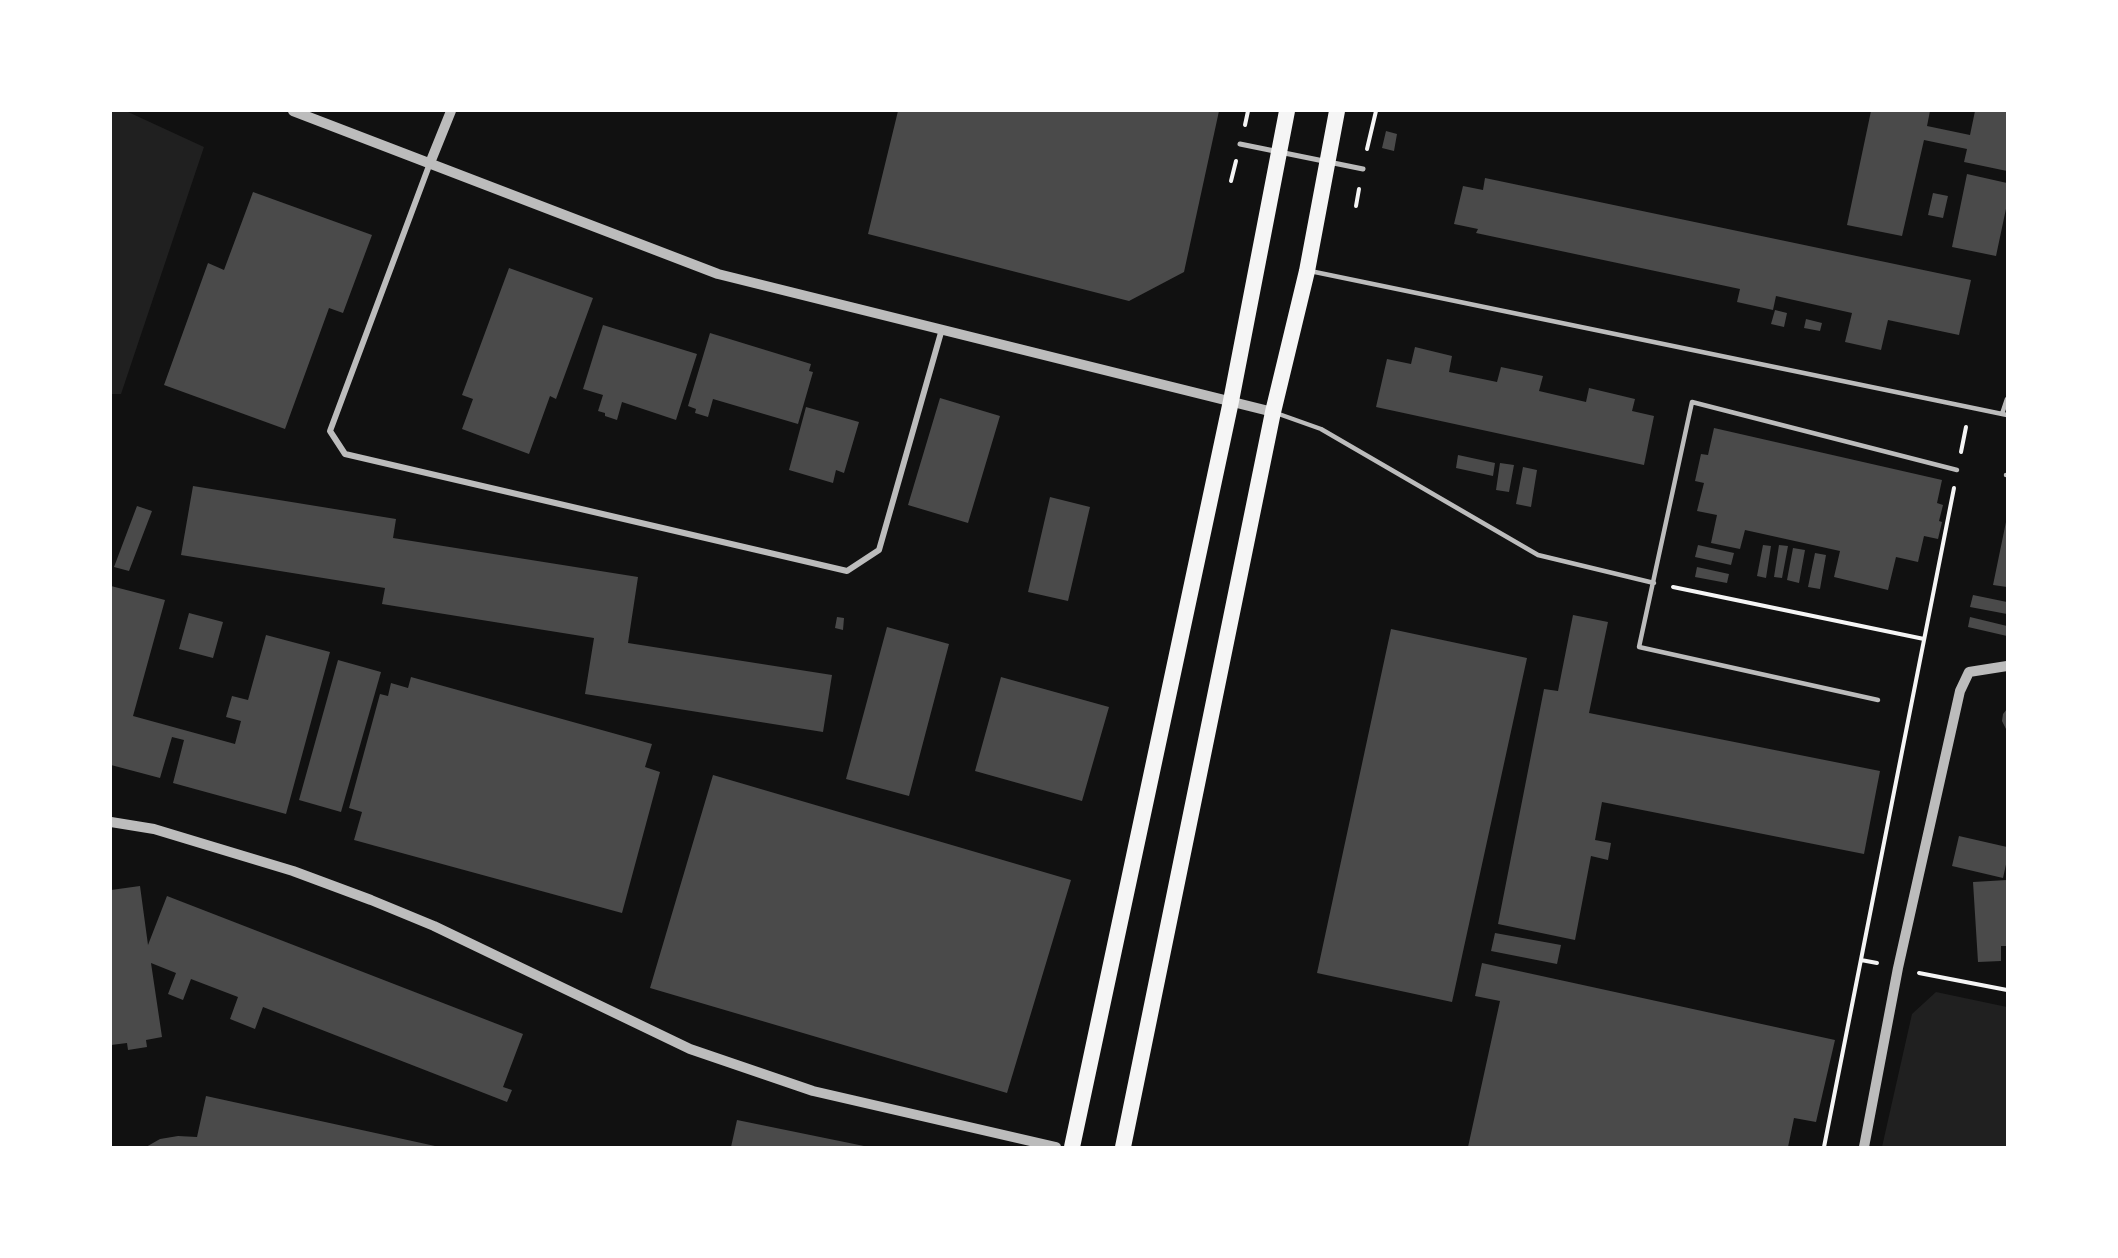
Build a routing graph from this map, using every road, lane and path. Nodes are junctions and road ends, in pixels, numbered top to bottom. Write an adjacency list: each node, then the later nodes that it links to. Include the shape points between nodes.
1 (294, 111): 6 (street)
2 (451, 111): 6 (street)
3 (1287, 111): 11 (highway)
4 (1337, 111): 8 (highway)
5 (1240, 144): 7 (street)
6 (430, 163): 9 (street, via 718,274); 9 (street, via 330,431 345,454 847,571 879,550)
7 (1363, 169)
8 (1307, 271): 12 (lane); 13 (highway)
9 (942, 329): 11 (street)
10 (2007, 399): 14 (lane)
11 (1231, 401): 13 (street); 25 (highway)
12 (1970, 406): 14 (lane); 15 (path)
13 (1273, 412): 16 (lane, via 1321,429 1538,555); 26 (highway)
14 (2004, 414)
15 (1958, 470): 16 (lane, via 1692,402); 17 (path)
16 (1654, 583): 17 (path); 19 (lane, via 1639,647)
17 (1924, 639): 21 (path)
18 (2007, 666): 22 (street, via 1969,672 1960,691)
19 (1878, 700)
20 (111, 822): 24 (street, via 154,829 293,871 371,900 434,926 690,1049 813,1091)
21 (1861, 960): 22 (path); 27 (path)
22 (1898, 968): 23 (path); 28 (street)
23 (2007, 990)
24 (1056, 1147)
25 (1072, 1147)
26 (1123, 1147)
27 (1824, 1147)
28 (1864, 1147)

